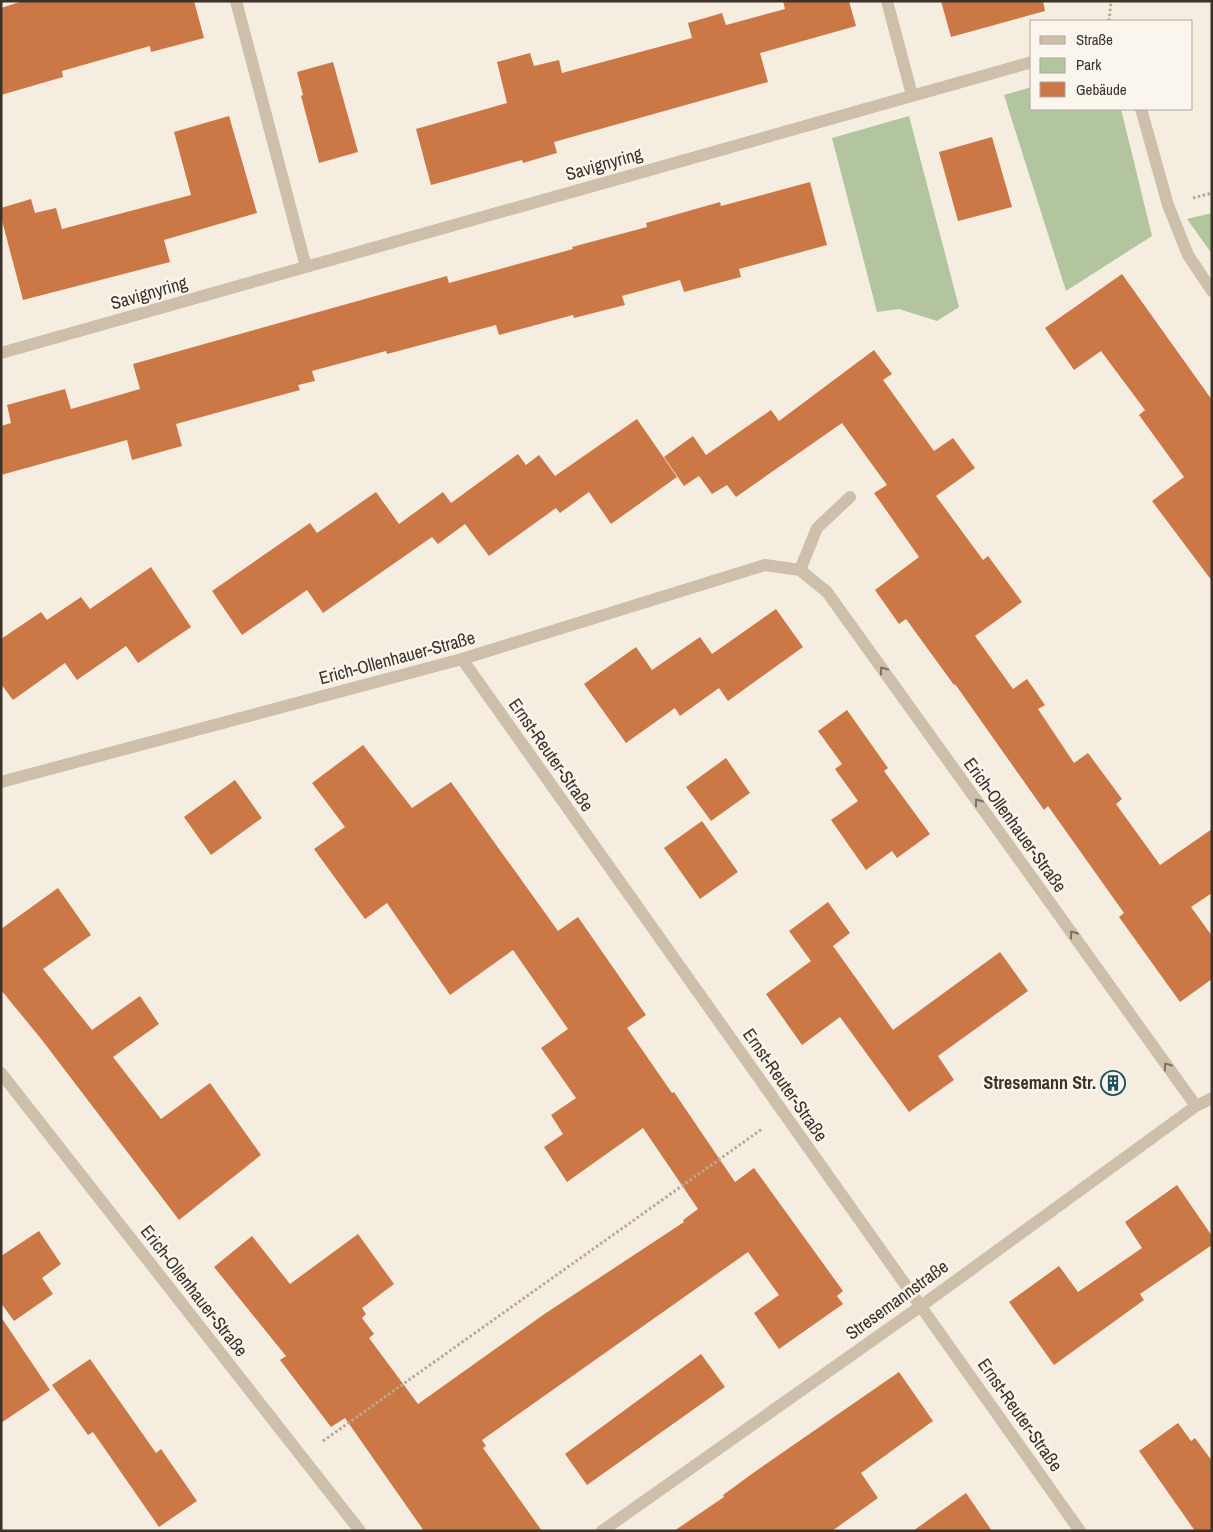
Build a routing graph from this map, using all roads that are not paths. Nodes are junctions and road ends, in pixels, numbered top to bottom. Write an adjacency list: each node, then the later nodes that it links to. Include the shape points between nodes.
1 (236, 1): 6 (street)
2 (887, 1): 4 (street)
3 (1030, 63): 4 (street, Savignyring)
4 (912, 95): 6 (street, Savignyring)
5 (1141, 110): 7 (street, via 1168,206 1188,255)
6 (306, 267): 8 (street, Savignyring)
7 (1212, 292)
8 (1, 353)
9 (850, 497): 10 (street, via 817,528)
10 (800, 570): 11 (street, Erich-Ollenhauer-Straße, via 765,565); 15 (street, Erich-Ollenhauer-Straße, one-way to 10, via 827,592)
11 (462, 659): 12 (street, Erich-Ollenhauer-Straße); 16 (street, Ernst-Reuter-Straße)
12 (1, 782)
13 (1, 1073): 17 (street, Erich-Ollenhauer-Straße)
14 (1212, 1098): 15 (street, Stresemannstraße)
15 (1196, 1106): 16 (street, Stresemannstraße)
16 (921, 1306): 18 (street, Stresemannstraße); 19 (street, Ernst-Reuter-Straße)
17 (360, 1531)
18 (602, 1531)
19 (1080, 1531)

